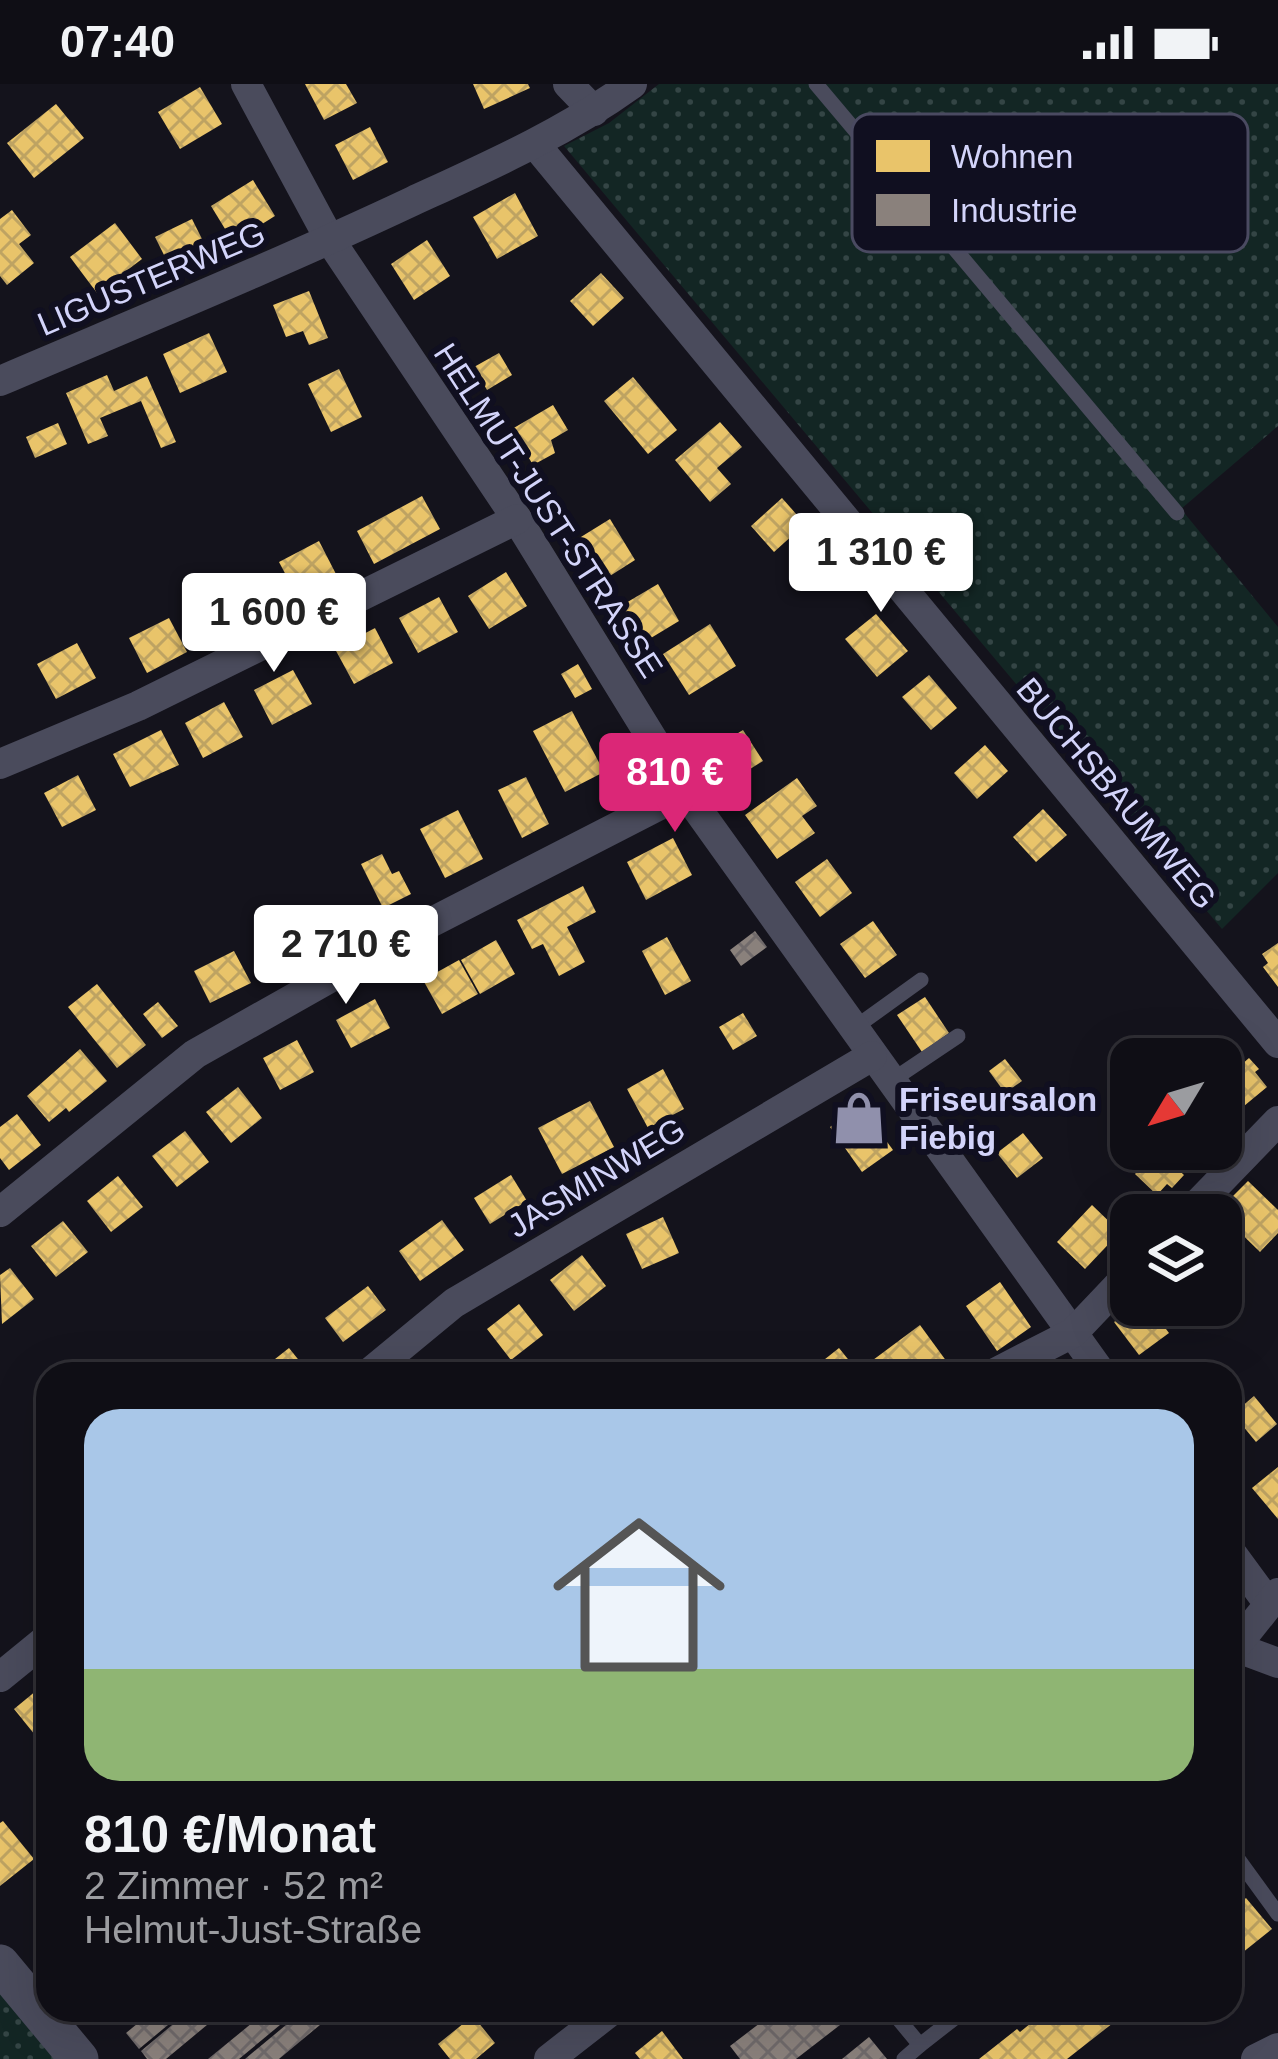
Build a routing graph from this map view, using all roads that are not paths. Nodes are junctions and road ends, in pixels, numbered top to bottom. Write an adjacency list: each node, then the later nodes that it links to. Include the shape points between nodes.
1 (246, 84): 8 (street, HELMUT-JUST-STRASSE)
2 (568, 84): 5 (street)
3 (632, 84): 5 (street, LIGUSTERWEG)
4 (816, 84): 6 (lane)
5 (594, 111): 7 (street, LIGUSTERWEG)
6 (852, 127)
7 (535, 144): 8 (street, LIGUSTERWEG); 18 (street, BUCHSBAUMWEG)
8 (330, 240): 10 (street, LIGUSTERWEG); 12 (street, HELMUT-JUST-STRASSE)
9 (957, 252): 11 (lane)
10 (0, 381)
11 (1177, 513)
12 (517, 519): 13 (street, via 138,706); 14 (street, HELMUT-JUST-STRASSE)
13 (0, 764)
14 (685, 792): 16 (street, HELMUT-JUST-STRASSE); 23 (street, via 194,1054)
15 (921, 980): 16 (lane)
16 (853, 1029): 19 (street, HELMUT-JUST-STRASSE)
17 (958, 1036): 20 (lane)
18 (1278, 1043)
19 (872, 1056): 20 (street, HELMUT-JUST-STRASSE); 26 (street, JASMINWEG, via 454,1303)
20 (890, 1082): 25 (street, HELMUT-JUST-STRASSE)
21 (1278, 1121): 22 (street)
22 (1207, 1194)
23 (0, 1212)
24 (1110, 1294): 25 (street)
25 (1072, 1333): 27 (street); 28 (street, HELMUT-JUST-STRASSE)
26 (383, 1362)
27 (1016, 1362)
28 (1093, 1362)
29 (1242, 1564): 30 (street)
30 (1273, 1598): 31 (street)
31 (1242, 1636)
32 (36, 1648): 35 (street)
33 (1242, 1651): 34 (street)
34 (1278, 1664)
35 (0, 1677)
36 (1242, 1864): 37 (lane)
37 (1278, 1914)
38 (0, 1964): 39 (street)
39 (36, 2007)
40 (48, 2022): 46 (street)
41 (597, 2022): 47 (street)
42 (902, 2022): 44 (lane)
43 (950, 2022): 44 (lane)
44 (920, 2045): 48 (lane)
45 (1278, 2048): 49 (street)
46 (79, 2059)
47 (549, 2059)
48 (904, 2059)
49 (1256, 2059)

